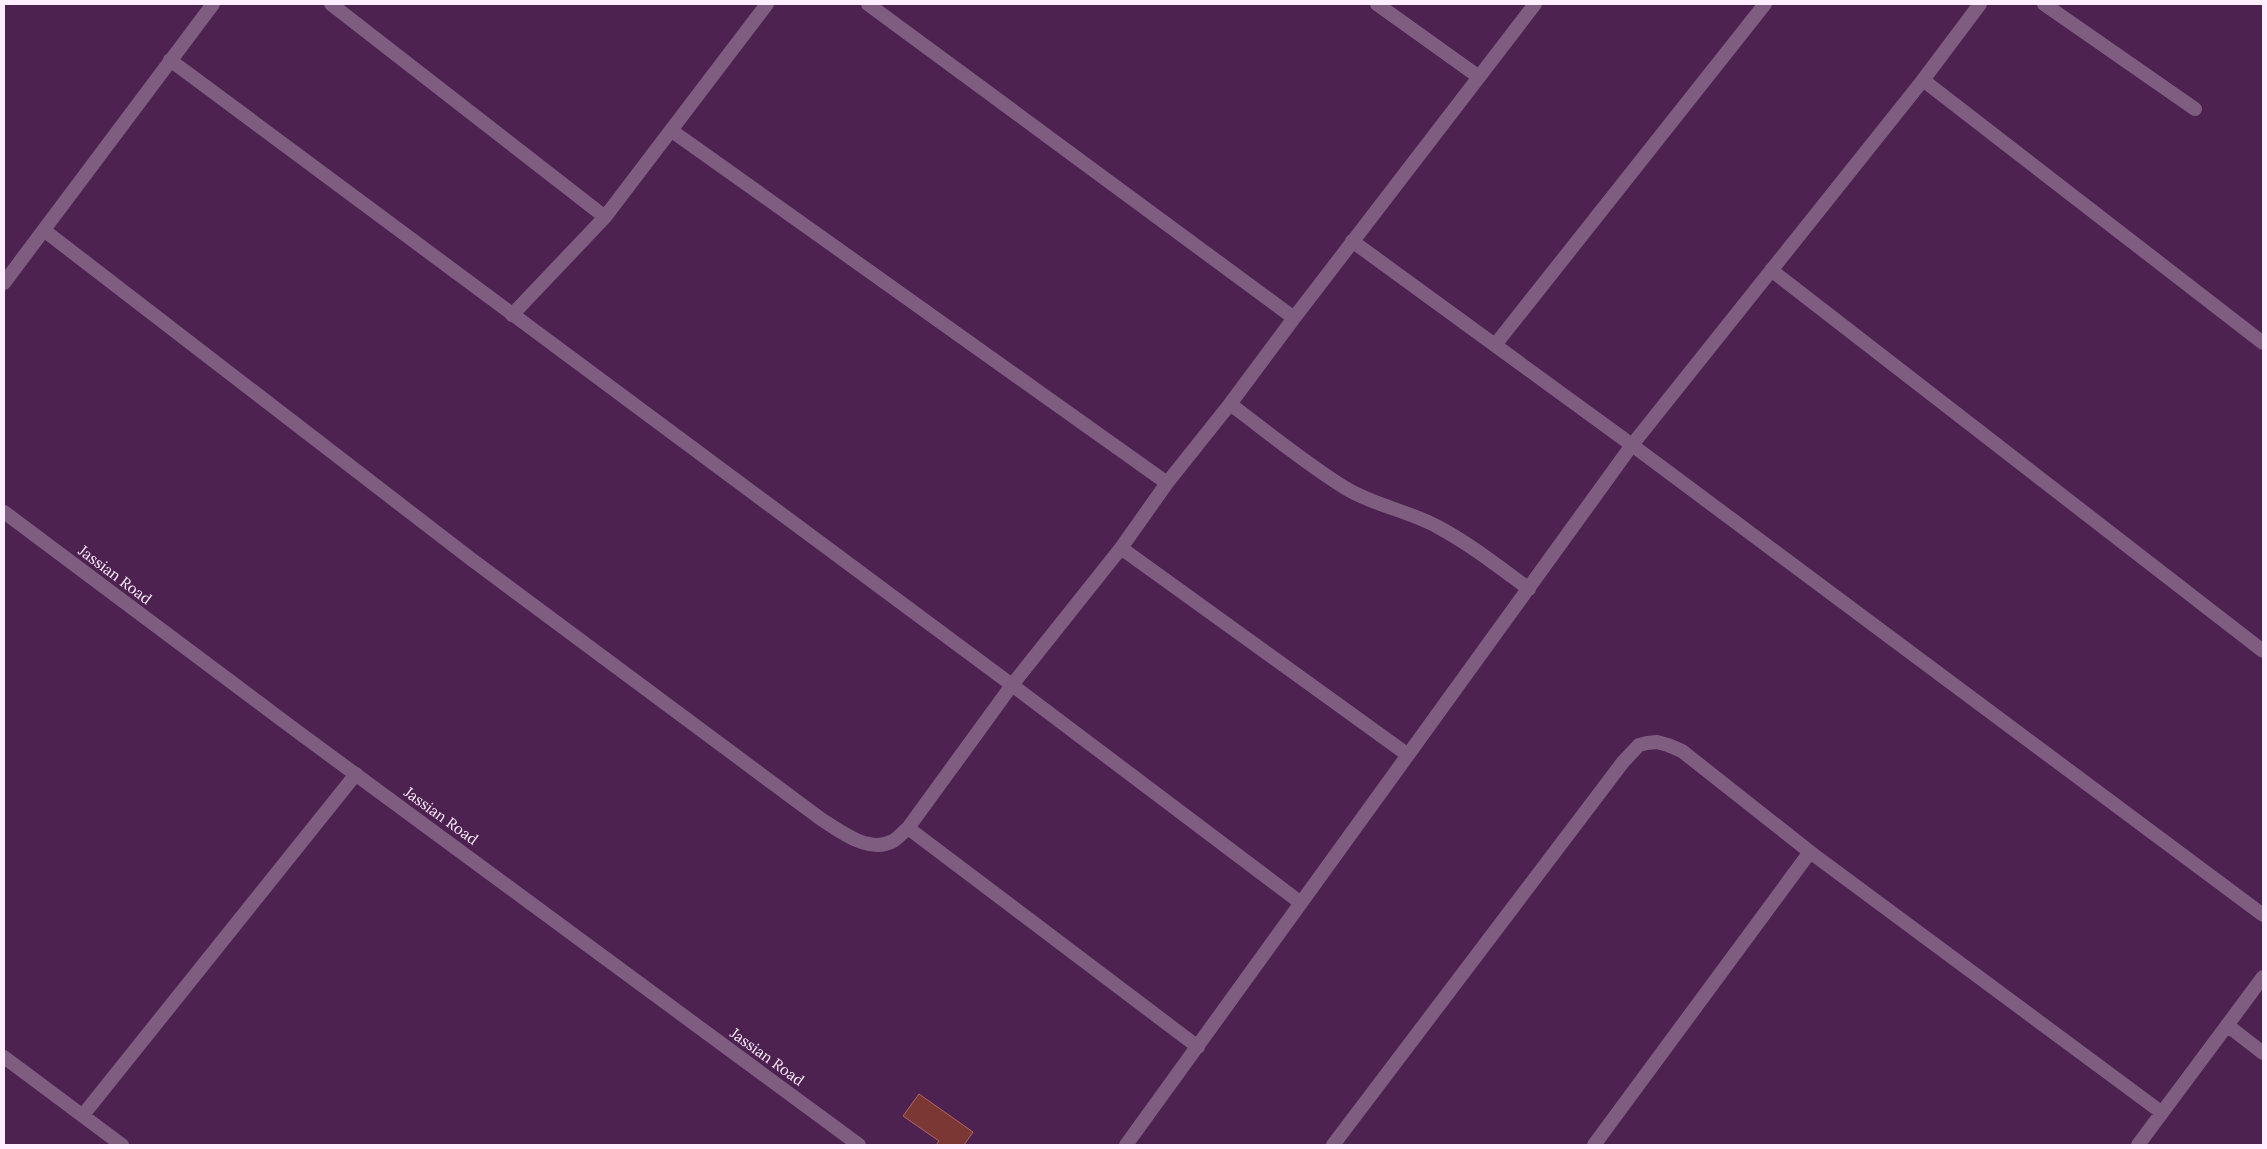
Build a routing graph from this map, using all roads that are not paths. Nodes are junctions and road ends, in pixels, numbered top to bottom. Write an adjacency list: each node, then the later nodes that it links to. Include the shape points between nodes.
1 (213, 4): 10 (street)
2 (331, 4): 15 (street)
3 (767, 4): 14 (street)
4 (868, 4): 21 (street)
5 (1377, 4): 11 (street)
6 (1535, 4): 11 (street)
7 (1765, 4): 23 (street)
8 (1980, 4): 12 (street)
9 (2044, 4): 13 (street)
10 (170, 60): 16 (street); 20 (street)
11 (1479, 77): 17 (street)
12 (1923, 80): 18 (street); 22 (street)
13 (2195, 108)
14 (672, 131): 15 (street); 26 (street)
15 (605, 217): 20 (street)
16 (44, 231): 19 (street); 34 (street, via 471,559 846,836 877,844 892,841)
17 (1352, 241): 21 (street); 23 (street)
18 (1772, 270): 25 (street); 30 (street)
19 (4, 283)
20 (512, 315): 31 (street)
21 (1294, 318): 24 (street)
22 (2263, 343)
23 (1495, 345): 25 (street)
24 (1230, 404): 26 (street); 29 (street, via 1334,481 1384,507 1437,526)
25 (1632, 445): 29 (street); 37 (street)
26 (1167, 483): 28 (street)
27 (4, 512): 33 (street, Jassian Road)
28 (1121, 548): 31 (street); 32 (street)
29 (1529, 588): 32 (street)
30 (2263, 651)
31 (1012, 685): 34 (street); 36 (street)
32 (1408, 755): 36 (street)
33 (356, 774): 44 (street); 46 (street, Jassian Road)
34 (908, 828): 40 (street)
35 (1810, 852): 43 (street); 48 (street, via 1682,751 1657,742 1639,745); 49 (street)
36 (1301, 903): 40 (street)
37 (2263, 915)
38 (2263, 977): 39 (street)
39 (2227, 1025): 41 (street); 43 (street)
40 (1198, 1047): 47 (street)
41 (2263, 1053)
42 (4, 1057): 44 (street)
43 (2161, 1112): 50 (street)
44 (82, 1115): 45 (street)
45 (122, 1145)
46 (860, 1145)
47 (1126, 1145)
48 (1333, 1145)
49 (1594, 1145)
50 (2138, 1145)

